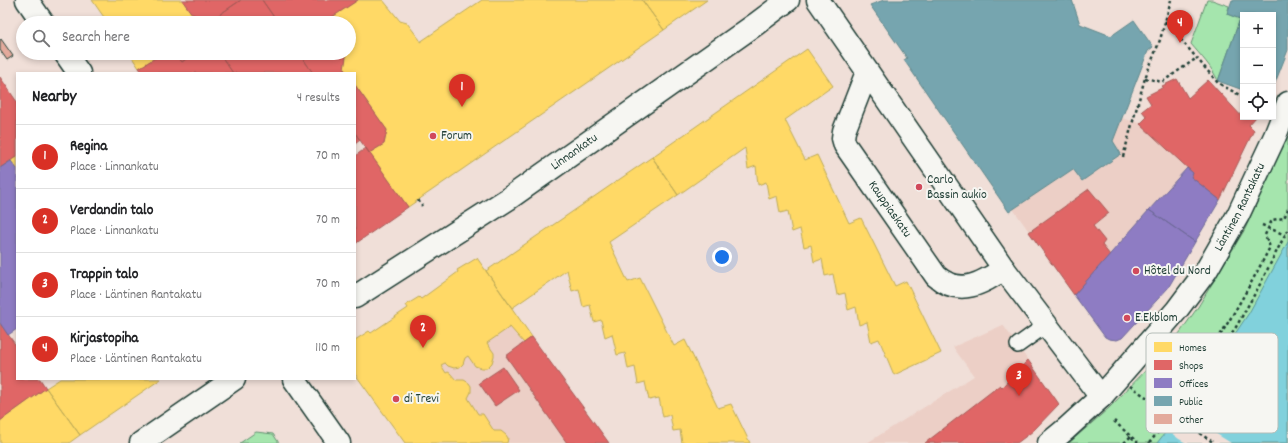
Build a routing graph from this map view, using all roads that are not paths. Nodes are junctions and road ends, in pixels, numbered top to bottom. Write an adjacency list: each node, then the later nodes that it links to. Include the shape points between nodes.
1 (27, 0): 4 (street)
2 (788, 0): 10 (street, Linnankatu, via 508,199)
3 (818, 0): 7 (street)
4 (39, 16)
5 (69, 60): 6 (street)
6 (78, 72)
7 (867, 72): 9 (street); 9 (street, Kauppiaskatu, via 844,131 845,145 931,269 947,284 969,286 985,281)
8 (1288, 103): 12 (street, Läntinen Rantakatu, via 1238,215 1206,271)
9 (1004, 268): 11 (street)
10 (356, 296)
11 (1046, 325): 13 (lane); 17 (street)
12 (1157, 333)
13 (1018, 345)
14 (1146, 345): 17 (street, Läntinen Rantakatu)
15 (233, 380): 18 (street)
16 (295, 380): 19 (street)
17 (1101, 397): 20 (street, Läntinen Rantakatu)
18 (141, 443)
19 (339, 443)
20 (1049, 443)

